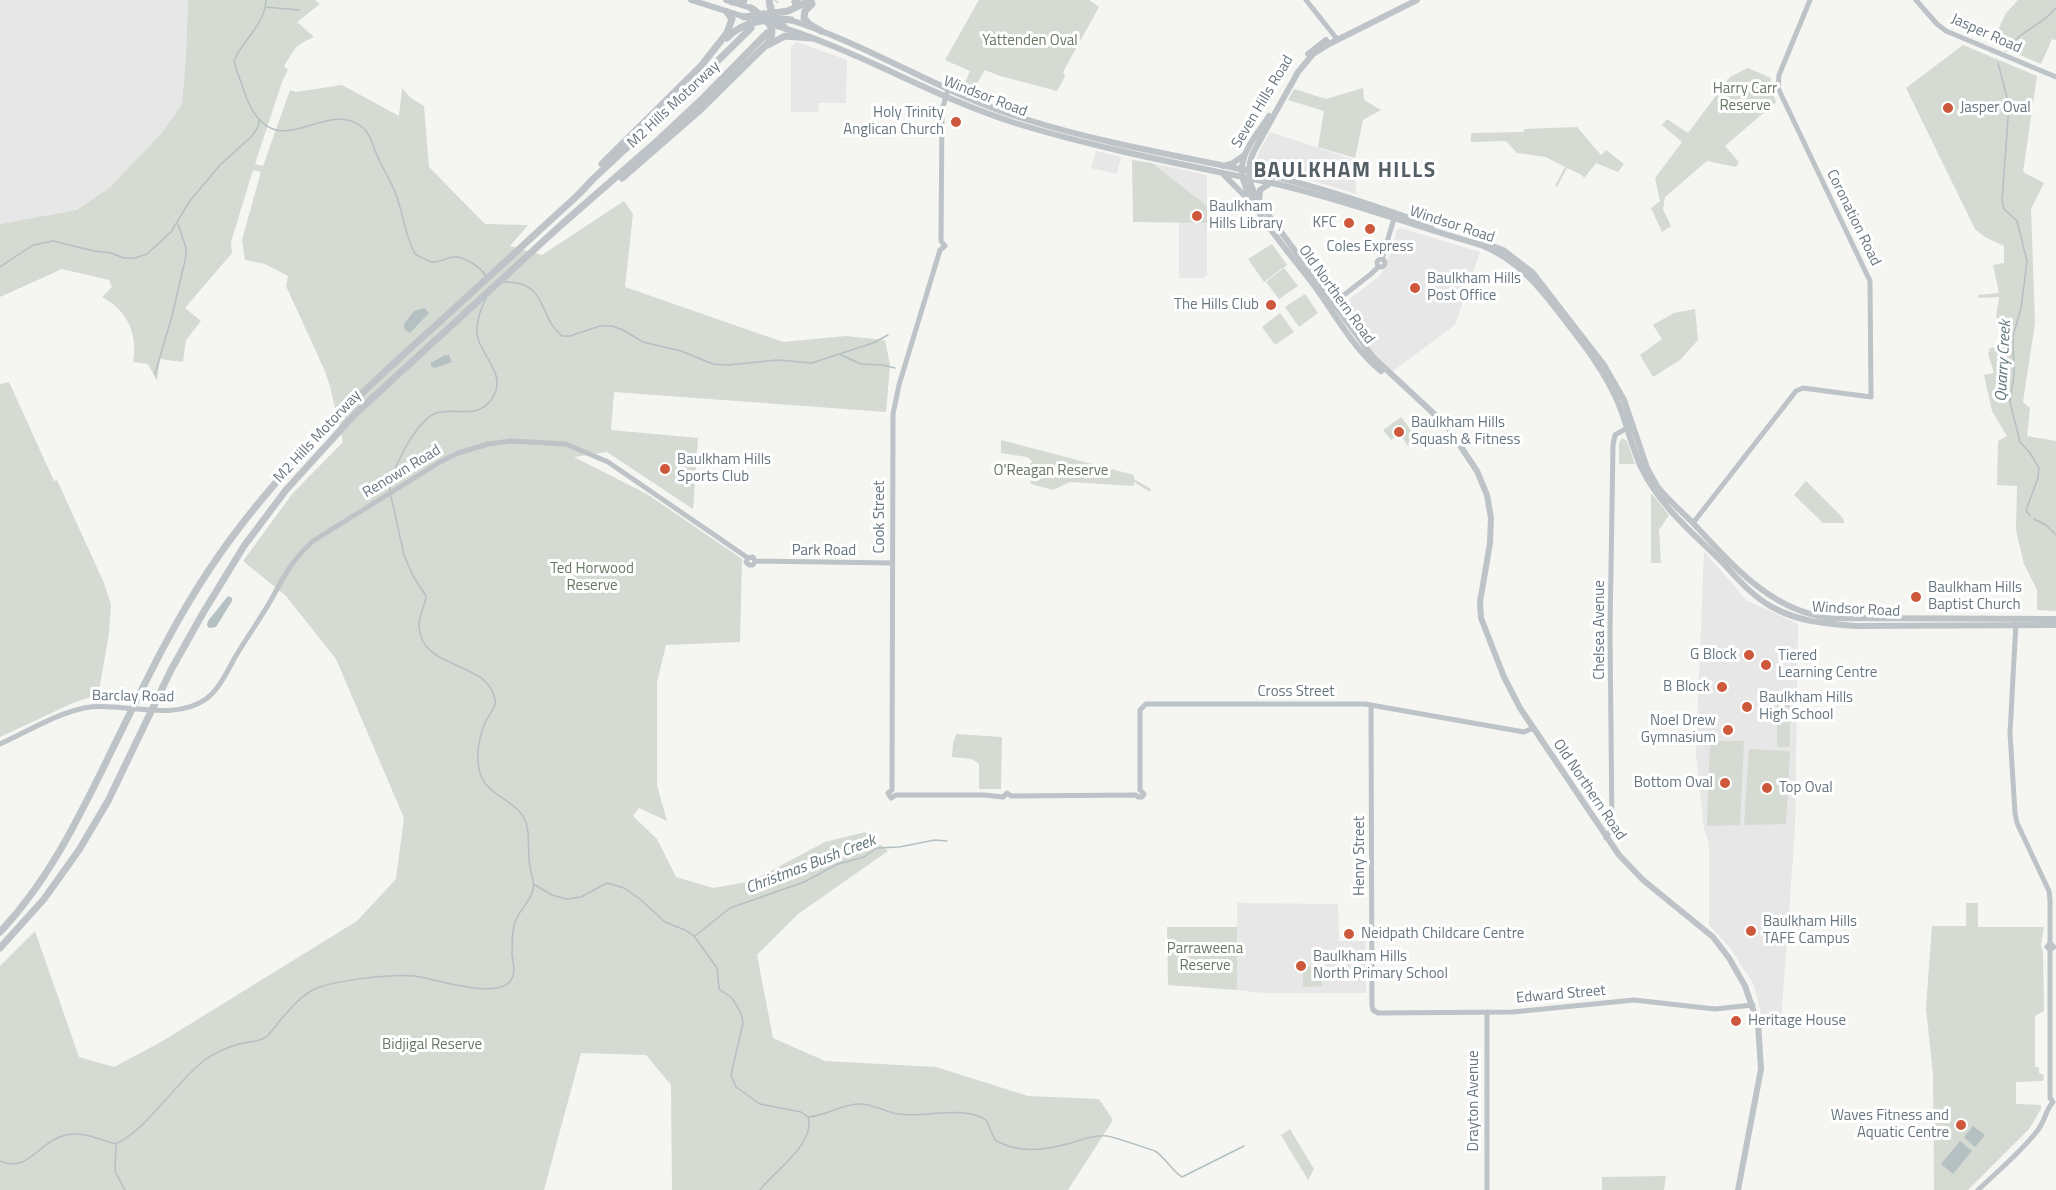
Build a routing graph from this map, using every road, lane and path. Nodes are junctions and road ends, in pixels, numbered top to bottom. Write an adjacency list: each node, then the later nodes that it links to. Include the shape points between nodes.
1 (691, 0): 11 (main road)
2 (744, 0): 9 (highway)
3 (769, 0): 13 (highway)
4 (813, 0): 13 (highway); 17 (highway, via 804,18)
5 (1306, 0): 20 (street)
6 (1417, 0): 20 (main road, Seven Hills Road)
7 (1810, 0): 38 (street, Coronation Road, via 1779,75 1778,88 1870,281 1871,397 1803,388 1796,391)
8 (1916, 0): 23 (street, Jasper Road, via 1946,31)
9 (729, 1): 10 (main road)
10 (751, 8): 13 (highway)
11 (728, 12): 12 (main road); 22 (highway, via 732,20 729,28)
12 (744, 17): 13 (highway)
13 (768, 19): 14 (highway); 16 (highway); 21 (highway, via 770,40); 22 (highway, via 735,30)
14 (791, 20): 17 (main road, Windsor Road)
15 (751, 28): 34 (highway, M2 Hills Motorway)
16 (785, 28): 19 (main road, Windsor Road)
17 (821, 31): 24 (main road, Windsor Road)
18 (767, 33): 32 (highway, M2 Hills Motorway, via 704,97)
19 (811, 38): 21 (highway, via 778,38); 25 (main road, Windsor Road)
20 (1336, 38): 26 (main road, Seven Hills Road, via 1319,44 1303,58); 28 (main road, Seven Hills Road, via 1313,54 1298,72)
21 (756, 56): 32 (highway, via 632,171)
22 (701, 66): 34 (highway, via 610,155)
23 (2056, 78)
24 (950, 88): 25 (street); 27 (main road, Windsor Road, via 1039,124)
25 (946, 96): 29 (main road, Windsor Road, via 1034,128); 40 (street, Cook Street, via 942,110 941,241 945,246 940,250 893,409)
26 (1246, 153): 27 (main road, via 1233,163); 28 (main road, Seven Hills Road)
27 (1220, 166): 28 (main road, Windsor Road)
28 (1245, 171): 30 (main road, Old Northern Road); 35 (main road, Windsor Road)
29 (1222, 174): 30 (main road, Windsor Road); 33 (main road)
30 (1246, 178): 31 (main road, Windsor Road); 33 (main road, Old Northern Road)
31 (1272, 184): 33 (main road, via 1260,190); 35 (main road, Windsor Road)
32 (597, 194): 51 (highway, M2 Hills Motorway, via 332,438 286,490 213,595 171,670 98,820 44,899)
33 (1258, 205): 36 (main road, Old Northern Road)
34 (563, 209): 50 (highway, M2 Hills Motorway, via 327,427 225,548 163,647 54,863)
35 (1395, 216): 36 (street, via 1382,259 1377,261 1380,267 1372,278); 37 (main road, Windsor Road, via 1488,248 1521,268 1599,367)
36 (1331, 305): 46 (main road, Old Northern Road, via 1372,363 1447,426 1483,482 1491,529 1481,591 1481,618 1508,685)
37 (1630, 427): 38 (main road, Windsor Road, via 1638,460 1652,486 1667,507); 49 (street, Chelsea Avenue, via 1616,435 1613,445 1612,828)
38 (1690, 526): 43 (main road, Windsor Road, via 1759,598 1807,621 1856,626)
39 (755, 561): 40 (street, Park Road); 41 (street, Renown Road, via 608,462 566,444 511,441 458,453 428,469 313,541 287,569)
40 (892, 563): 48 (street, Cook Street, via 894,793)
41 (280, 583): 47 (street, Barclay Road, via 205,700 177,710 98,707 74,711)
42 (2056, 619): 43 (main road, Windsor Road)
43 (2016, 621): 44 (main road, Windsor Road); 57 (street, via 2010,733 2015,813 2050,896 2050,1098 2046,1101 2046,1118 2037,1132)
44 (2056, 625)
45 (1371, 705): 46 (street, Cross Street, via 1524,732); 48 (street, Cross Street, via 1144,704 1140,710 1138,793 1006,793); 53 (street, Henry Street)
46 (1533, 728): 49 (main road, Old Northern Road)
47 (0, 744)
48 (1003, 797)
49 (1606, 838): 52 (main road, Old Northern Road, via 1635,872 1713,937 1739,974)
50 (0, 932)
51 (0, 948)
52 (1753, 1005): 54 (street, Edward Street, via 1715,1009 1634,1000); 56 (main road, Old Northern Road, via 1760,1032 1761,1069)
53 (1372, 1008): 54 (street, Edward Street, via 1378,1013)
54 (1487, 1012): 55 (street, Drayton Avenue)
55 (1486, 1190)
56 (1738, 1190)
57 (1978, 1190)

